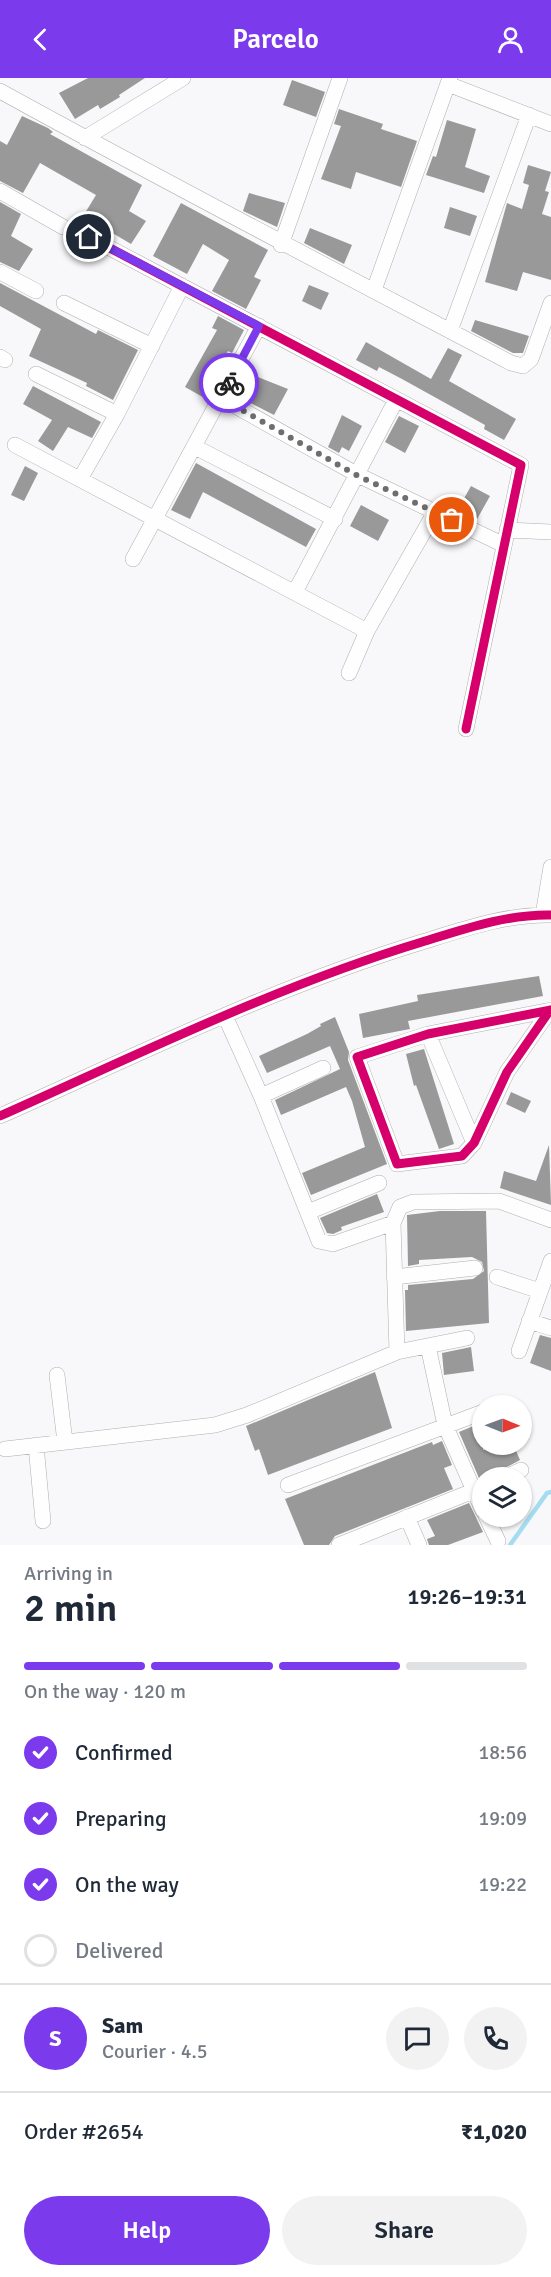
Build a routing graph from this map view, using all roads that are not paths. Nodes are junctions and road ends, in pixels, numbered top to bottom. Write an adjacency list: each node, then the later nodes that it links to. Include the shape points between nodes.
1 (183, 78): 7 (street)
2 (340, 78): 11 (street)
3 (449, 81): 5 (street); 14 (street)
4 (0, 91): 7 (street)
5 (529, 115): 6 (street); 19 (street)
6 (551, 123)
7 (84, 138): 11 (street)
8 (0, 191): 9 (street)
9 (63, 227)
10 (89, 237): 13 (street)
11 (281, 245): 14 (street)
12 (0, 272): 15 (street)
13 (182, 286): 18 (street); 20 (street)
14 (374, 290): 19 (street)
15 (36, 291)
16 (64, 303): 20 (street)
17 (551, 303): 19 (street, via 531,360 523,366)
18 (259, 326): 22 (street); 23 (street)
19 (450, 331)
20 (152, 346): 24 (street)
21 (36, 374): 24 (street)
22 (221, 398): 26 (street); 27 (street)
23 (396, 400): 27 (street); 33 (street, via 520,465)
24 (117, 414): 28 (street)
25 (15, 445): 28 (street)
26 (195, 447): 30 (street); 31 (street)
27 (358, 476): 29 (street); 31 (street)
28 (80, 478): 30 (street)
29 (435, 512): 33 (street); 36 (street)
30 (155, 519): 34 (street); 35 (street)
31 (335, 519): 35 (street)
32 (551, 532): 33 (street)
33 (506, 538): 38 (street)
34 (133, 559)
35 (295, 592): 36 (street)
36 (367, 631): 37 (street)
37 (349, 673)
38 (466, 729)
39 (551, 867): 40 (street)
40 (547, 915): 42 (street, via 489,921 374,956)
41 (550, 1010): 43 (street); 47 (street, via 507,1072)
42 (225, 1016): 45 (street); 46 (street)
43 (428, 1034): 47 (street); 47 (street, via 357,1057 397,1164 462,1156)
44 (323, 1068): 45 (street)
45 (261, 1096): 49 (street)
46 (0, 1116)
47 (474, 1143)
48 (379, 1183): 49 (street)
49 (308, 1212): 51 (street, via 319,1241 333,1244)
50 (551, 1220): 51 (street, via 499,1202 413,1202 400,1207)
51 (393, 1223): 54 (street)
52 (551, 1261): 56 (street)
53 (475, 1268): 54 (street)
54 (394, 1276): 62 (street)
55 (497, 1277): 56 (street)
56 (540, 1291): 57 (street)
57 (528, 1321): 58 (street); 61 (street)
58 (551, 1328)
59 (467, 1338): 60 (street)
60 (428, 1346): 62 (street); 65 (street)
61 (519, 1351)
62 (397, 1352): 66 (street, via 228,1422)
63 (57, 1375): 66 (street)
64 (472, 1416): 65 (street)
65 (445, 1425): 69 (street); 70 (street)
66 (65, 1442): 67 (street)
67 (36, 1445): 68 (street); 73 (street)
68 (4, 1449)
69 (472, 1477)
70 (288, 1485)
71 (472, 1491): 72 (street)
72 (407, 1516): 76 (street); 77 (street)
73 (43, 1521)
74 (491, 1527): 75 (street)
75 (498, 1541)
76 (339, 1545)
77 (419, 1545)

